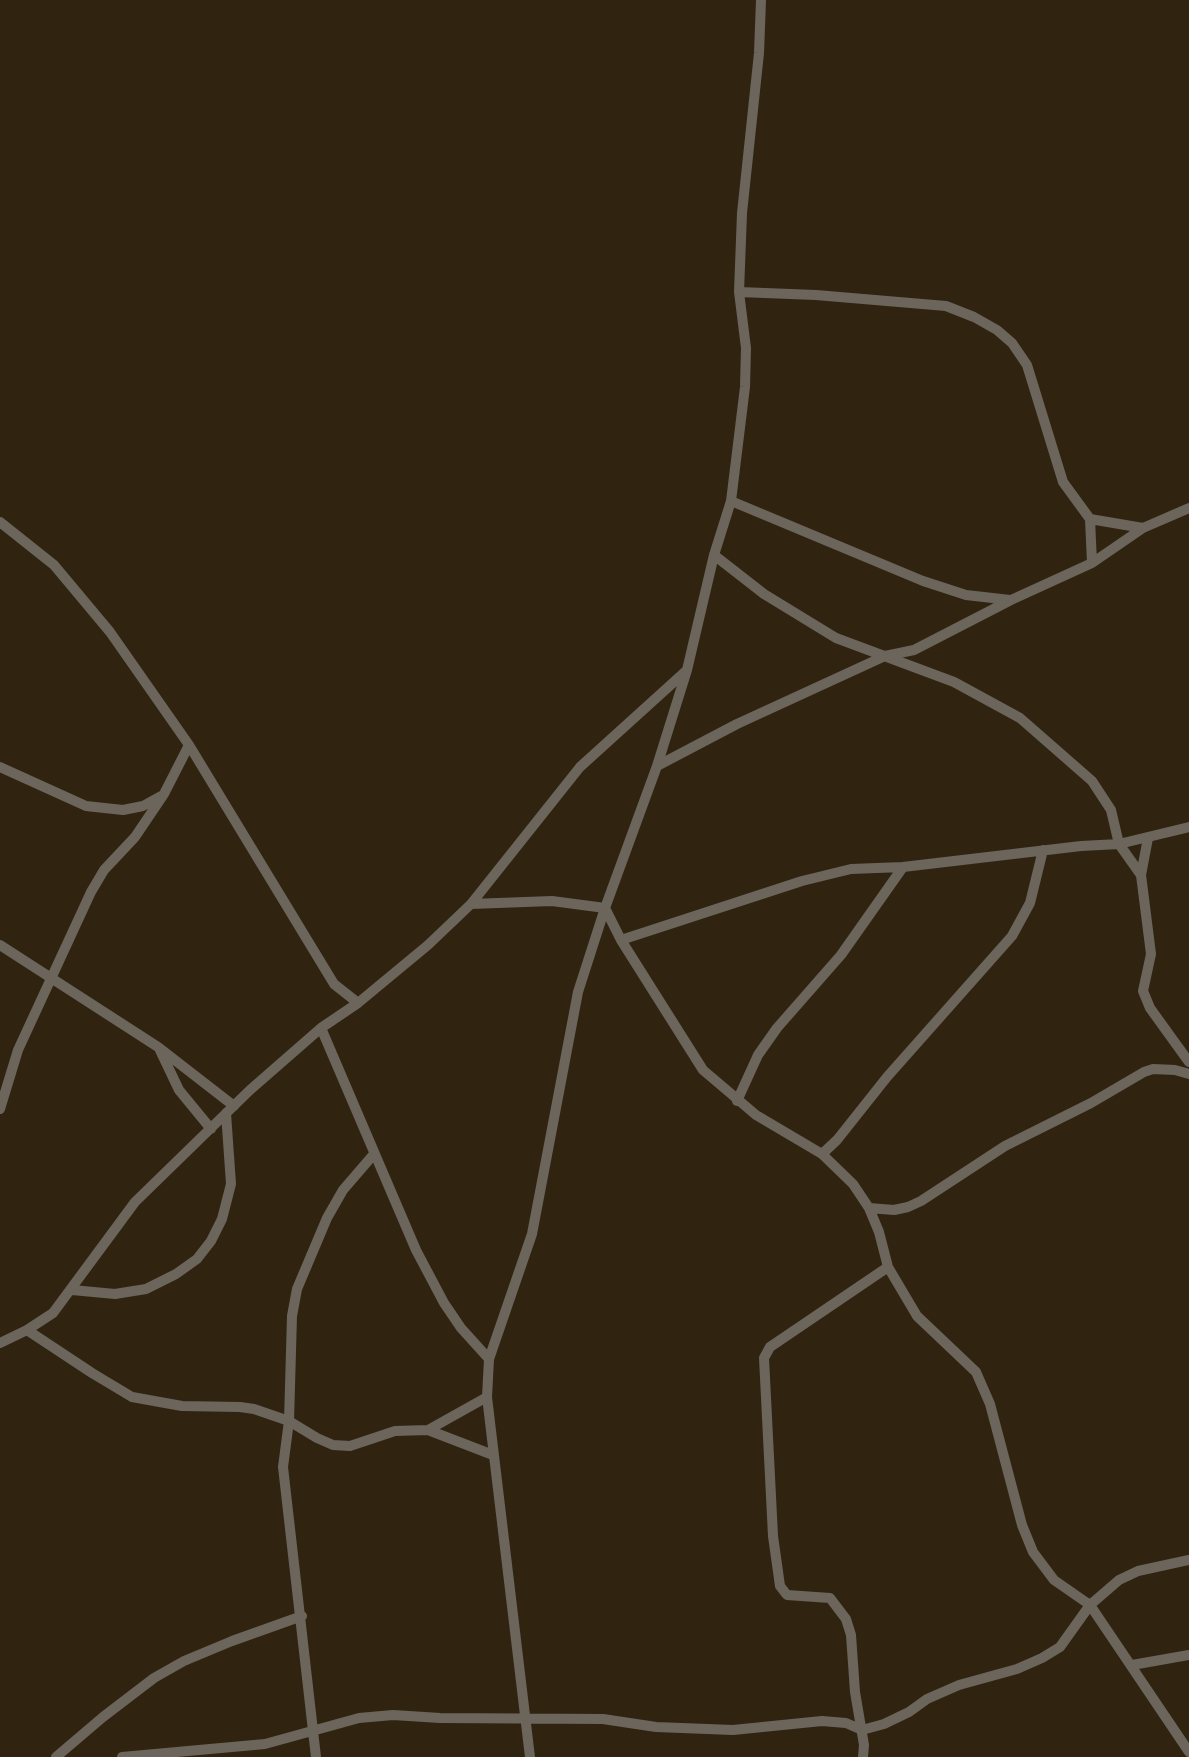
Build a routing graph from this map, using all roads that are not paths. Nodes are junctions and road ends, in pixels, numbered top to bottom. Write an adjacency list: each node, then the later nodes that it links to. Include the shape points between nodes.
1 (761, 0): 2 (street, via 759,53 742,213)
2 (739, 292): 3 (street, via 746,348 745,387); 5 (street, via 946,306 974,316 997,330 1012,342 1027,365 1063,482)
3 (731, 501): 8 (street); 10 (street, via 923,581 966,595)
4 (1189, 508): 7 (street)
5 (1090, 519): 7 (street); 9 (street)
6 (0, 522): 13 (street, via 54,564 110,632)
7 (1143, 528): 9 (street)
8 (714, 556): 11 (street, via 804,620 836,638); 12 (street)
9 (1092, 562): 10 (street)
10 (1011, 600): 11 (street, via 914,650)
11 (885, 656): 14 (street, via 737,724); 19 (street, via 954,682 1020,718 1092,781 1111,810)
12 (687, 670): 14 (street); 23 (street, via 580,767)
13 (189, 745): 16 (street); 28 (street, via 334,984)
14 (657, 766): 24 (street)
15 (0, 767): 16 (street, via 86,806 123,810 143,806)
16 (164, 794): 27 (street, via 135,837 104,870)
17 (1189, 827): 18 (street)
18 (1148, 838): 19 (street); 22 (street)
19 (1119, 844): 20 (street); 22 (street)
20 (1043, 850): 21 (street); 39 (street, via 1030,903 1012,936)
21 (903, 867): 25 (street, via 851,869 802,881); 33 (street, via 842,955 777,1028 758,1055)
22 (1141, 875): 31 (street, via 1151,954 1143,991 1150,1008)
23 (471, 904): 24 (street, via 552,901); 28 (street, via 428,945)
24 (605, 908): 25 (street); 45 (street, via 578,992 532,1234)
25 (621, 940): 33 (street, via 702,1070)
26 (0, 945): 27 (street)
27 (52, 977): 30 (street); 35 (street, via 18,1050)
28 (358, 1003): 29 (street)
29 (321, 1028): 34 (street); 38 (street)
30 (158, 1047): 34 (street); 37 (street, via 178,1090)
31 (1189, 1062)
32 (1189, 1074): 40 (street, via 1153,1069 1144,1072 1005,1146 921,1201 894,1210)
33 (737, 1101): 39 (street, via 775,1129)
34 (234, 1106): 36 (street)
35 (0, 1109)
36 (226, 1114): 37 (street); 42 (street, via 231,1184 222,1219 197,1260 146,1289 115,1294)
37 (211, 1128): 42 (street, via 134,1202)
38 (374, 1154): 45 (street, via 416,1250 444,1303); 47 (street, via 342,1190 297,1289 291,1345)
39 (822, 1154): 40 (street, via 853,1184)
40 (869, 1208): 41 (street)
41 (888, 1267): 51 (street, via 917,1316 976,1372 990,1404 1022,1525 1033,1552 1054,1580); 57 (street, via 770,1347 764,1358 780,1586 787,1595 830,1598 846,1618 851,1635 855,1692)
42 (72, 1290): 43 (street, via 53,1313)
43 (27, 1330): 44 (street); 47 (street, via 132,1397 182,1406 240,1407)
44 (0, 1343)
45 (489, 1360): 46 (street)
46 (487, 1397): 48 (street); 49 (street)
47 (289, 1422): 48 (street, via 333,1445 350,1446 394,1431); 52 (street, via 283,1467)
48 (428, 1430): 49 (street)
49 (493, 1456): 55 (street)
50 (1189, 1560): 51 (street, via 1132,1574 1104,1591)
51 (1090, 1605): 54 (street); 57 (street, via 1060,1647 1042,1658 1017,1669 960,1685 884,1724)
52 (302, 1616): 56 (street); 59 (street, via 184,1661 154,1678)
53 (1189, 1655): 54 (street)
54 (1132, 1665): 58 (street)
55 (525, 1718): 56 (street, via 393,1715 359,1718); 57 (street, via 603,1719 656,1727 733,1730 822,1720 846,1723); 62 (street)
56 (314, 1730): 60 (street, via 266,1744); 61 (street)
57 (862, 1730): 63 (street)
58 (1189, 1752)
59 (56, 1757)
60 (122, 1757)
61 (316, 1757)
62 (530, 1757)
63 (863, 1757)

